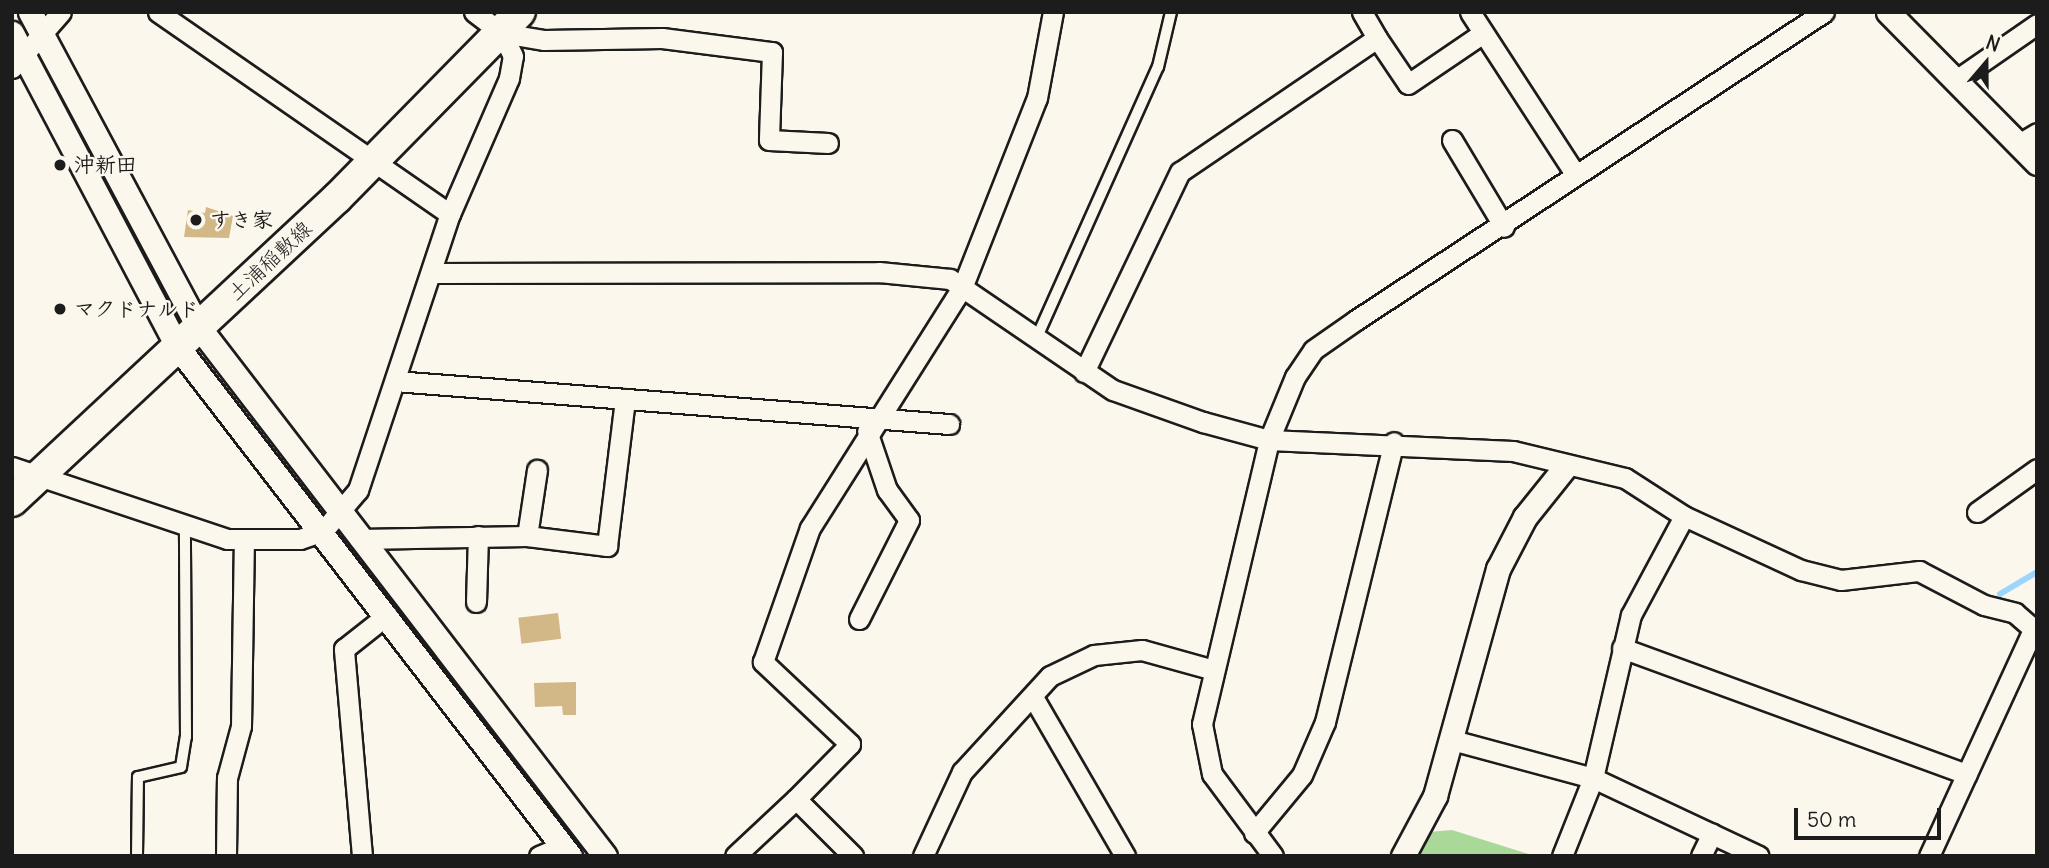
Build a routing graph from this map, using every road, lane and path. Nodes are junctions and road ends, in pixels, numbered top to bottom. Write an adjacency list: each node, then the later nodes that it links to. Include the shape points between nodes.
1 (30, 12): 15 (street)
2 (61, 12): 15 (street)
3 (158, 12): 22 (street)
4 (474, 12): 11 (street)
5 (1053, 12): 28 (street, via 1037,98)
6 (1171, 12): 30 (lane, via 1158,67)
7 (1362, 12): 16 (street)
8 (1470, 12): 14 (street)
9 (1824, 12): 24 (street)
10 (1888, 12): 18 (street)
11 (511, 22): 21 (street, via 544,40 662,38 772,52 769,140); 22 (main road, 土浦稲敷線); 25 (street, via 509,78)
12 (2037, 24): 18 (street)
13 (12, 33): 17 (street)
14 (1483, 33): 16 (street, via 1408,85); 24 (street)
15 (41, 34): 17 (street); 29 (street)
16 (1377, 38): 32 (street, via 1180,172)
17 (18, 62): 31 (street)
18 (1956, 80): 19 (street)
19 (2028, 138): 23 (street)
20 (1451, 140): 26 (street)
21 (828, 143)
22 (372, 163): 25 (street); 29 (main road, 土浦稲敷線)
23 (2037, 163)
24 (1576, 175): 26 (street)
25 (450, 214): 27 (street)
26 (1504, 227): 37 (street, via 1313,350)
27 (432, 273): 28 (street, via 879,272 950,279); 33 (street)
28 (962, 288): 30 (street); 35 (street)
29 (198, 326): 31 (main road, 土浦稲敷線); 45 (street)
30 (1038, 337): 32 (street)
31 (177, 346): 42 (main road, 土浦稲敷線); 48 (street)
32 (1084, 372): 37 (street, via 1113,390)
33 (396, 381): 34 (street); 45 (street, via 358,490)
34 (625, 399): 35 (street); 50 (street, via 607,545)
35 (871, 424): 36 (street); 55 (street, via 887,490 909,520); 63 (street, via 810,528 763,662 850,744)
36 (949, 424)
37 (1269, 440): 38 (street); 58 (street)
38 (1394, 442): 39 (street, via 1513,451); 64 (street, via 1325,722 1302,775)
39 (1564, 467): 46 (street, via 1625,478); 60 (street, via 1525,517 1498,569)
40 (2037, 469): 44 (street)
41 (537, 470): 50 (street)
42 (24, 473): 43 (main road, 土浦稲敷線); 47 (street)
43 (12, 501)
44 (1977, 512)
45 (340, 515): 48 (street); 51 (street)
46 (1684, 516): 56 (street, via 1801,570 1840,580 1919,571 2015,613); 57 (street, via 1647,580)
47 (185, 528): 52 (street); 68 (lane, via 186,737 181,767 138,777)
48 (323, 531): 52 (street, via 300,539); 54 (street)
49 (478, 536): 50 (street); 51 (street); 53 (street)
50 (527, 536)
51 (359, 539): 72 (street)
52 (244, 541): 69 (street, via 242,726 227,778)
53 (476, 601)
54 (387, 615): 67 (street); 70 (street, via 344,649)
55 (859, 620)
56 (2035, 630): 61 (street)
57 (1622, 648): 61 (street); 62 (street)
58 (1214, 670): 59 (street, via 1142,650 1094,655 1050,676); 64 (street, via 1204,747 1212,774)
59 (1033, 697): 66 (street, via 962,772); 75 (street)
60 (1452, 740): 62 (street); 77 (street, via 1435,796)
61 (1967, 774): 81 (street)
62 (1593, 778): 65 (street); 78 (street)
63 (796, 799): 73 (street); 74 (street)
64 (1254, 833): 76 (street)
65 (1712, 833): 79 (street); 80 (street)
66 (933, 850)
67 (567, 851): 71 (street)
68 (137, 856)
69 (226, 856)
70 (362, 856)
71 (539, 856)
72 (605, 856)
73 (735, 856)
74 (853, 856)
75 (1125, 856)
76 (1273, 856)
77 (1403, 856)
78 (1562, 856)
79 (1701, 856)
80 (1759, 856)
81 (1929, 856)

